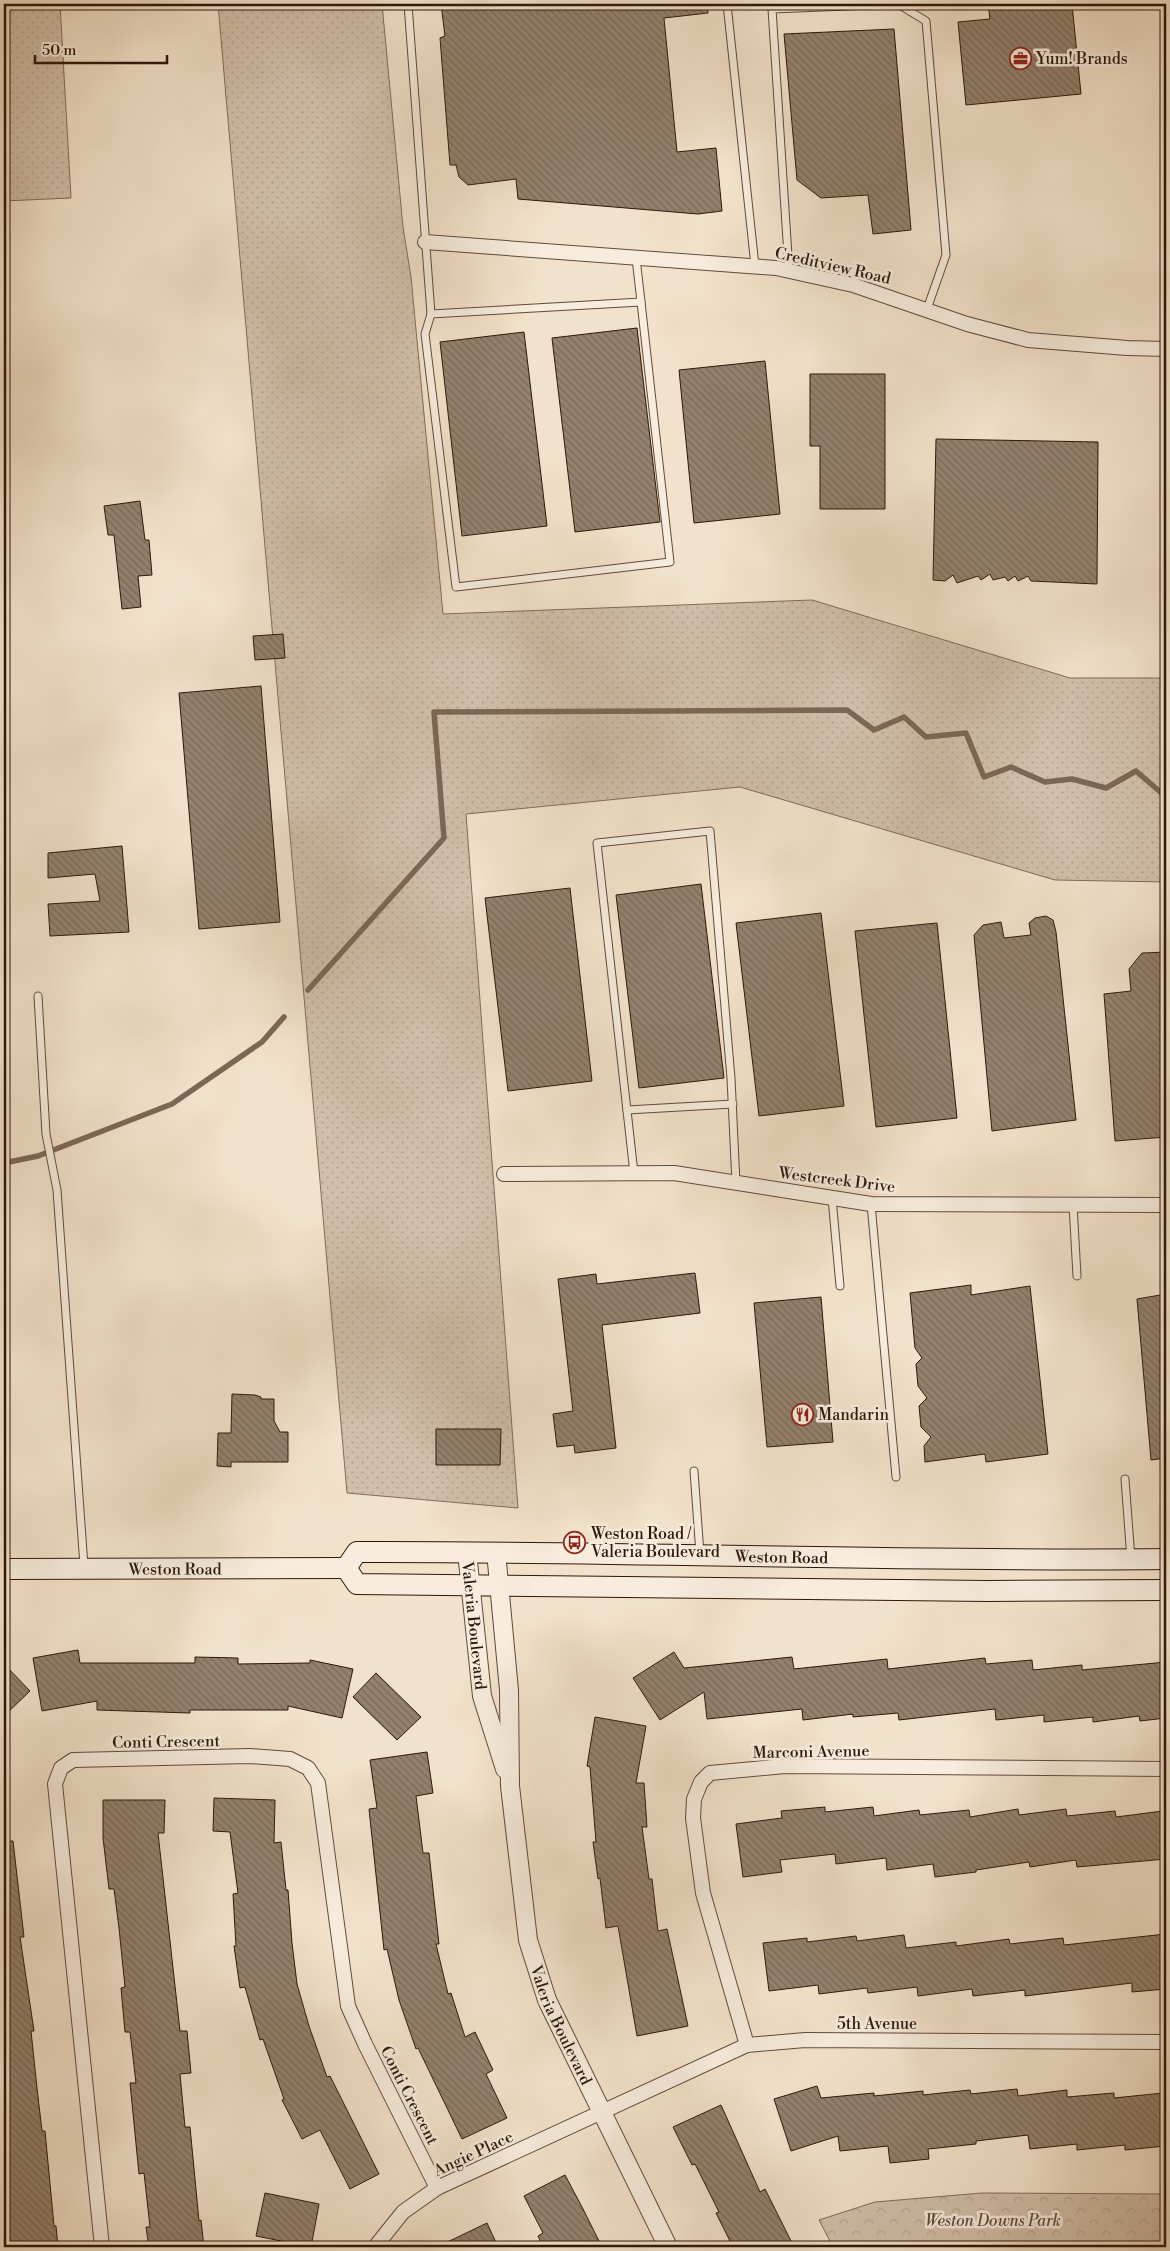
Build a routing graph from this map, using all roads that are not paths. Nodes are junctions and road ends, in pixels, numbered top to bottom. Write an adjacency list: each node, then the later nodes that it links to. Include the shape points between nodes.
1 (408, 4): 3 (lane)
2 (727, 4): 5 (lane)
3 (425, 242): 4 (street, Creditview Road); 9 (lane)
4 (636, 258): 5 (street, Creditview Road); 7 (lane)
5 (755, 266): 6 (street, Creditview Road)
6 (789, 271): 8 (street, Creditview Road, via 854,285); 8 (lane, via 772,9 898,4 926,21 946,254)
7 (641, 302): 9 (lane); 9 (lane, via 670,562 456,587 426,334)
8 (927, 309): 10 (street, Creditview Road, via 967,324 1028,340)
9 (431, 314)
10 (1166, 349)
11 (38, 996): 33 (lane, via 46,1134 57,1190)
12 (733, 1104): 13 (lane); 13 (lane, via 710,832 597,843); 16 (lane)
13 (627, 1110): 14 (lane)
14 (634, 1173): 15 (street, Westcreek Drive); 16 (street, Westcreek Drive, via 674,1173)
15 (504, 1174)
16 (736, 1183): 17 (street, Westcreek Drive)
17 (832, 1198): 18 (street, Westcreek Drive); 22 (lane)
18 (871, 1204): 20 (street, Westcreek Drive); 24 (lane)
19 (1166, 1204): 20 (street, Westcreek Drive)
20 (1073, 1205): 21 (lane)
21 (1077, 1276)
22 (840, 1286)
23 (694, 1471): 28 (lane)
24 (896, 1477)
25 (1125, 1480): 29 (lane)
26 (467, 1552): 27 (main road, Weston Road); 31 (main road, Weston Road, via 357,1552); 34 (street, Valeria Boulevard)
27 (496, 1552): 28 (main road, Weston Road); 35 (street, Valeria Boulevard)
28 (700, 1554): 29 (main road, Weston Road)
29 (1131, 1559): 30 (main road, Weston Road)
30 (1166, 1559)
31 (346, 1568): 33 (main road, Weston Road); 34 (main road, Weston Road, via 357,1584)
32 (4, 1569): 33 (main road, Weston Road)
33 (84, 1569)
34 (470, 1584): 35 (main road, Weston Road); 38 (street, Valeria Boulevard, via 482,1696)
35 (498, 1584): 36 (main road, Weston Road); 38 (street, Valeria Boulevard, via 509,1690)
36 (1166, 1590)
37 (1166, 1769): 40 (street, Marconi Avenue, via 785,1766 710,1773 701,1782 694,1799 693,1818 703,1893)
38 (510, 1786): 41 (street, Valeria Boulevard, via 525,1922 534,1961 547,2000)
39 (1166, 2042): 40 (street, 5th Avenue, via 805,2040)
40 (747, 2045): 41 (street, 5th Avenue)
41 (602, 2112): 42 (street, Angie Place); 45 (street, Valeria Boulevard)
42 (437, 2188): 43 (street, Conti Crescent, via 348,2006 318,1783 308,1768 290,1759 250,1756 73,1760 61,1768 55,1784); 44 (street, Angie Place, via 403,2212)
43 (102, 2247)
44 (375, 2247)
45 (668, 2247)

